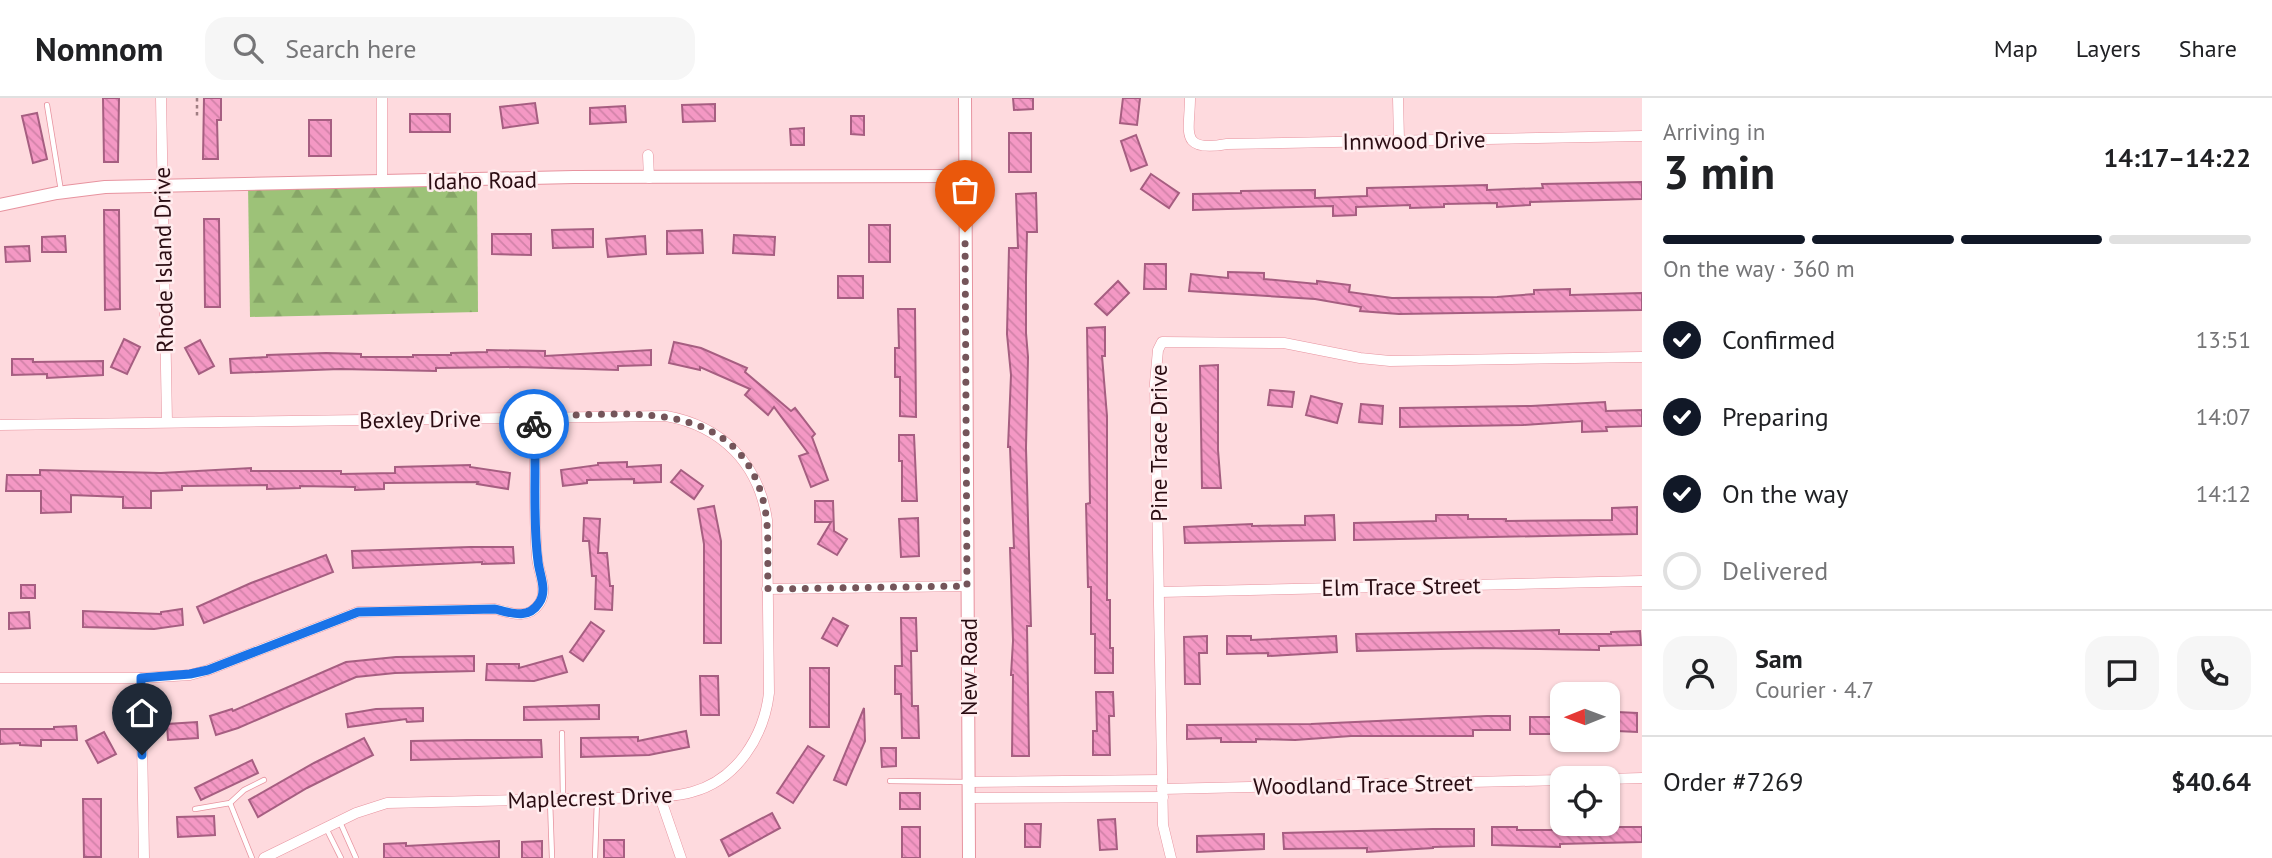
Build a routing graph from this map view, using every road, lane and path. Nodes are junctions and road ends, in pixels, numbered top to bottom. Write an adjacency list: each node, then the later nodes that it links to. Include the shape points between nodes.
1 (161, 98): 15 (street, Rhode Island Drive)
2 (197, 98): 8 (path)
3 (382, 98): 14 (street)
4 (965, 98): 12 (street, New Road)
5 (1190, 98): 10 (street, Innwood Drive, via 1187,128 1200,146 1208,148)
6 (1398, 98): 10 (street)
7 (47, 105): 16 (lane)
8 (197, 117)
9 (1642, 136): 10 (street, Innwood Drive)
10 (1399, 140)
11 (648, 155): 13 (street)
12 (965, 176): 13 (street, Idaho Road); 23 (street, New Road)
13 (649, 178): 14 (street, Idaho Road)
14 (382, 182): 15 (street, Idaho Road)
15 (162, 186): 16 (street, Idaho Road); 20 (street, Rhode Island Drive)
16 (62, 192): 17 (street, Idaho Road)
17 (0, 205)
18 (1642, 356): 25 (street, Pine Trace Drive, via 1390,361 1284,343 1162,342 1154,383)
19 (533, 417): 20 (street, Bexley Drive); 24 (street, Bexley Drive, via 666,416 694,422 719,436 745,461 761,493 767,520); 27 (street, via 537,556 543,593 532,610 516,615 495,609 358,612 208,670)
20 (167, 422): 21 (street, Bexley Drive)
21 (0, 425)
22 (1642, 581): 25 (street, Elm Trace Street)
23 (967, 586): 24 (street); 34 (street, New Road)
24 (768, 589): 36 (street, Maplecrest Drive, via 769,693 757,737 739,762 715,782 693,792)
25 (1160, 592): 35 (street, Pine Trace Drive)
26 (0, 678): 27 (street)
27 (141, 678): 46 (street)
28 (562, 733): 40 (lane)
29 (1642, 778): 31 (street)
30 (264, 779): 41 (lane)
31 (1620, 779)
32 (890, 780): 34 (lane)
33 (1550, 780): 35 (street, Woodland Trace Street)
34 (969, 782): 35 (street, Woodland Trace Street); 38 (street, New Road)
35 (1162, 789): 38 (street, Woodland Trace Street); 54 (street, Pine Trace Drive, via 1163,825)
36 (660, 797): 37 (street, Maplecrest Drive); 52 (street)
37 (597, 798): 40 (street, Maplecrest Drive); 51 (lane)
38 (969, 798): 53 (street, New Road)
39 (550, 799): 40 (street, Maplecrest Drive); 43 (street, Maplecrest Drive, via 387,803); 50 (lane)
40 (563, 799)
41 (230, 803): 42 (lane); 47 (lane)
42 (195, 809)
43 (339, 821): 44 (street, Maplecrest Drive); 49 (lane)
44 (326, 828): 45 (street, Maplecrest Drive); 48 (lane)
45 (269, 857)
46 (144, 858)
47 (252, 858)
48 (341, 858)
49 (356, 858)
50 (552, 858)
51 (595, 858)
52 (681, 858)
53 (969, 858)
54 (1171, 858)

